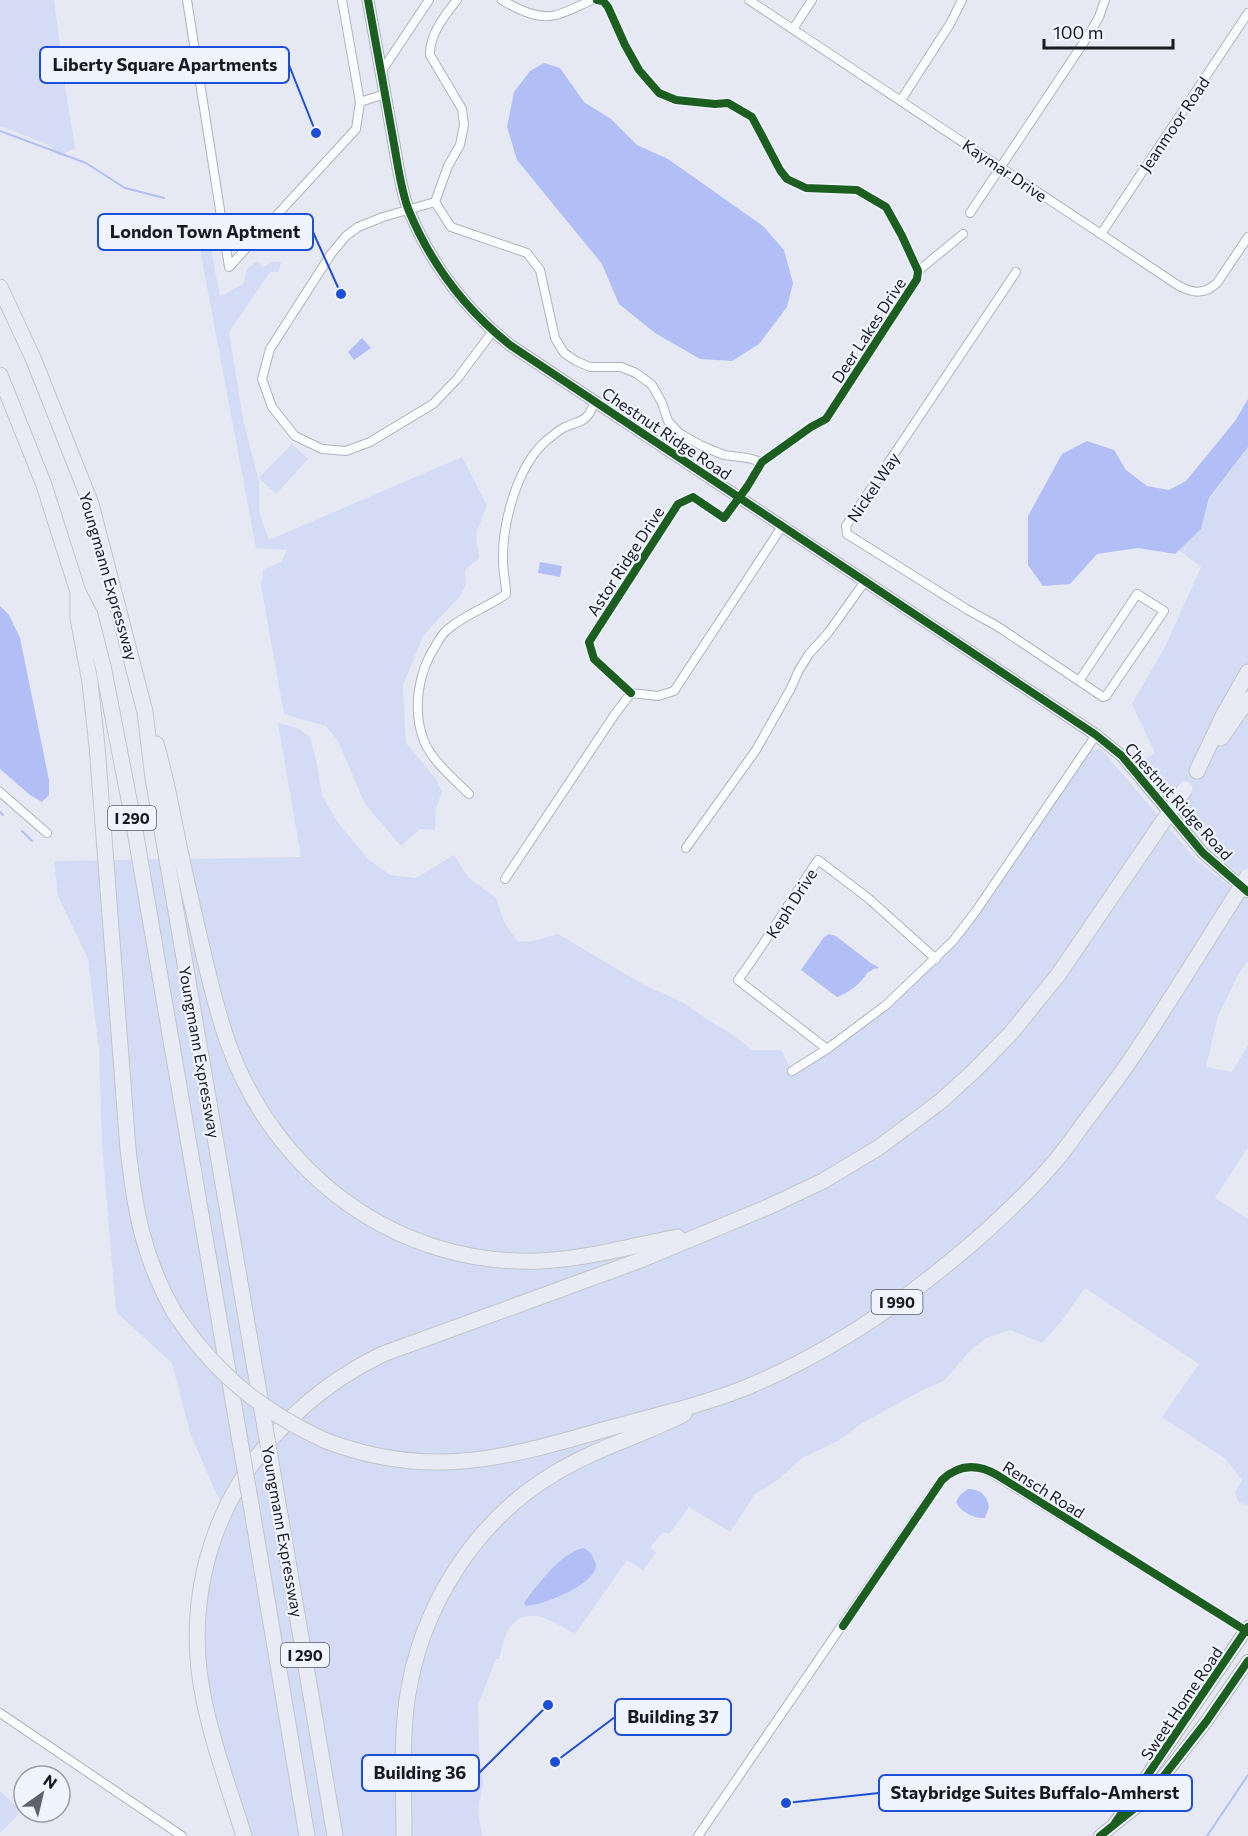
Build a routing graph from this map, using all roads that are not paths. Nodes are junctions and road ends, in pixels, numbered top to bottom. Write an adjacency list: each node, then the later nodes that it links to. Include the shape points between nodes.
1 (187, 0): 17 (street, via 229,267 356,129)
2 (342, 0): 17 (street)
3 (368, 0): 14 (street, Chestnut Ridge Road)
4 (429, 0): 14 (street)
5 (457, 0): 19 (street, via 429,48 462,109 465,125)
6 (502, 0): 7 (street, Deer Lakes Drive, via 543,16 555,16)
7 (597, 0): 25 (street, Deer Lakes Drive, via 608,7 639,69 659,93 676,100 728,103 752,117 787,179 806,188 857,190 886,207)
8 (749, 0): 13 (street, Kaymar Drive)
9 (812, 0): 13 (street)
10 (962, 0): 16 (street)
11 (1105, 0): 18 (street, via 1088,36)
12 (1248, 14): 23 (street, Jeanmoor Road)
13 (793, 29): 16 (street, Kaymar Drive)
14 (381, 72): 15 (street, Chestnut Ridge Road)
15 (385, 94): 17 (street); 20 (street, Chestnut Ridge Road)
16 (901, 100): 18 (street, Kaymar Drive)
17 (360, 102)
18 (1001, 167): 21 (street); 23 (street, Kaymar Drive)
19 (435, 202): 20 (street); 31 (street, via 451,227 527,253 540,270 555,338 564,353 590,367 621,367 636,373 652,385 668,421 679,433 724,455)
20 (408, 209): 28 (street, Chestnut Ridge Road, via 447,279); 28 (street, via 358,227 331,254 270,349 262,379 272,407 296,436 322,449 346,451 370,442 433,404)
21 (970, 213)
22 (963, 234): 25 (street, Deer Lakes Drive)
23 (1101, 234): 24 (street, Kaymar Drive, via 1179,286 1198,293 1217,283)
24 (1248, 237)
25 (918, 271): 31 (street, Deer Lakes Drive, via 917,279 826,419)
26 (1016, 272): 37 (street, Nickel Way, via 846,526 847,534 998,626)
27 (0, 287): 40 (highway, Youngmann Expressway / I 290, via 91,504)
28 (493, 332): 30 (street, Chestnut Ridge Road)
29 (0, 375): 35 (highway, Youngmann Expressway / I 290, via 44,485)
30 (595, 402): 32 (street, Chestnut Ridge Road); 44 (street, via 581,422 564,428 544,443 517,486 507,521 503,562 506,594 445,631 427,658 420,683 418,718 425,743 444,770)
31 (762, 462): 32 (street, Deer Lakes Drive)
32 (740, 498): 33 (street, Chestnut Ridge Road); 38 (street, Astor Ridge Drive, via 724,518 693,497 678,504 589,642 594,659)
33 (783, 525): 34 (street, Chestnut Ridge Road); 38 (street, via 674,691 658,696)
34 (866, 580): 41 (street, Chestnut Ridge Road); 46 (street, via 809,654 756,750)
35 (78, 592): 54 (highway, bridge, via 78,618 97,746 134,1197 139,1227 161,1288 204,1353 237,1387 276,1415 324,1440 357,1452 420,1462 466,1462 513,1454); 61 (highway, Youngmann Expressway / I 290, bridge, via 90,615 113,714)
36 (1248, 672): 42 (highway)
37 (1079, 681): 37 (street, Nickel Way, via 1137,594 1164,611 1106,696)
38 (631, 693): 48 (street)
39 (1248, 699): 42 (highway)
40 (146, 712): 53 (highway, via 166,776 195,918 228,1042 261,1113 310,1173 347,1204 388,1228 445,1250 492,1259 539,1261 578,1257); 62 (highway, Youngmann Expressway / I 290, bridge, via 153,778)
41 (1096, 735): 49 (street, Chestnut Ridge Road, via 1122,756 1203,853); 50 (street, via 976,911)
42 (1197, 771): 53 (highway, bridge, via 1064,967 992,1053 958,1086 903,1130 844,1169 782,1201)
43 (0, 792): 45 (street)
44 (469, 794)
45 (47, 833)
46 (687, 848)
47 (1248, 876): 54 (highway, I 990, bridge, via 1132,1058 1053,1164 1016,1205 946,1266 871,1321 789,1368)
48 (505, 879)
49 (1248, 892)
50 (936, 959): 51 (street, via 886,1005); 51 (street, Keph Drive, via 819,860 738,980)
51 (826, 1049): 52 (street)
52 (792, 1071)
53 (710, 1230): 60 (highway, via 638,1261 368,1361 314,1397 256,1457 231,1496 218,1526 204,1572 198,1620 204,1701)
54 (713, 1400): 63 (highway, via 552,1474 505,1511 463,1559 433,1612 412,1671 404,1733)
55 (1247, 1630): 58 (main road, Sweet Home Road); 64 (street, Rensch Road, via 990,1472 971,1467 958,1469 938,1485)
56 (1248, 1660): 58 (main road, Sweet Home Road, via 1145,1800)
57 (0, 1713): 59 (street)
58 (1115, 1823): 65 (main road, Sweet Home Road)
59 (182, 1836)
60 (244, 1836)
61 (307, 1836)
62 (335, 1836)
63 (404, 1836)
64 (698, 1836)
65 (1100, 1836)

